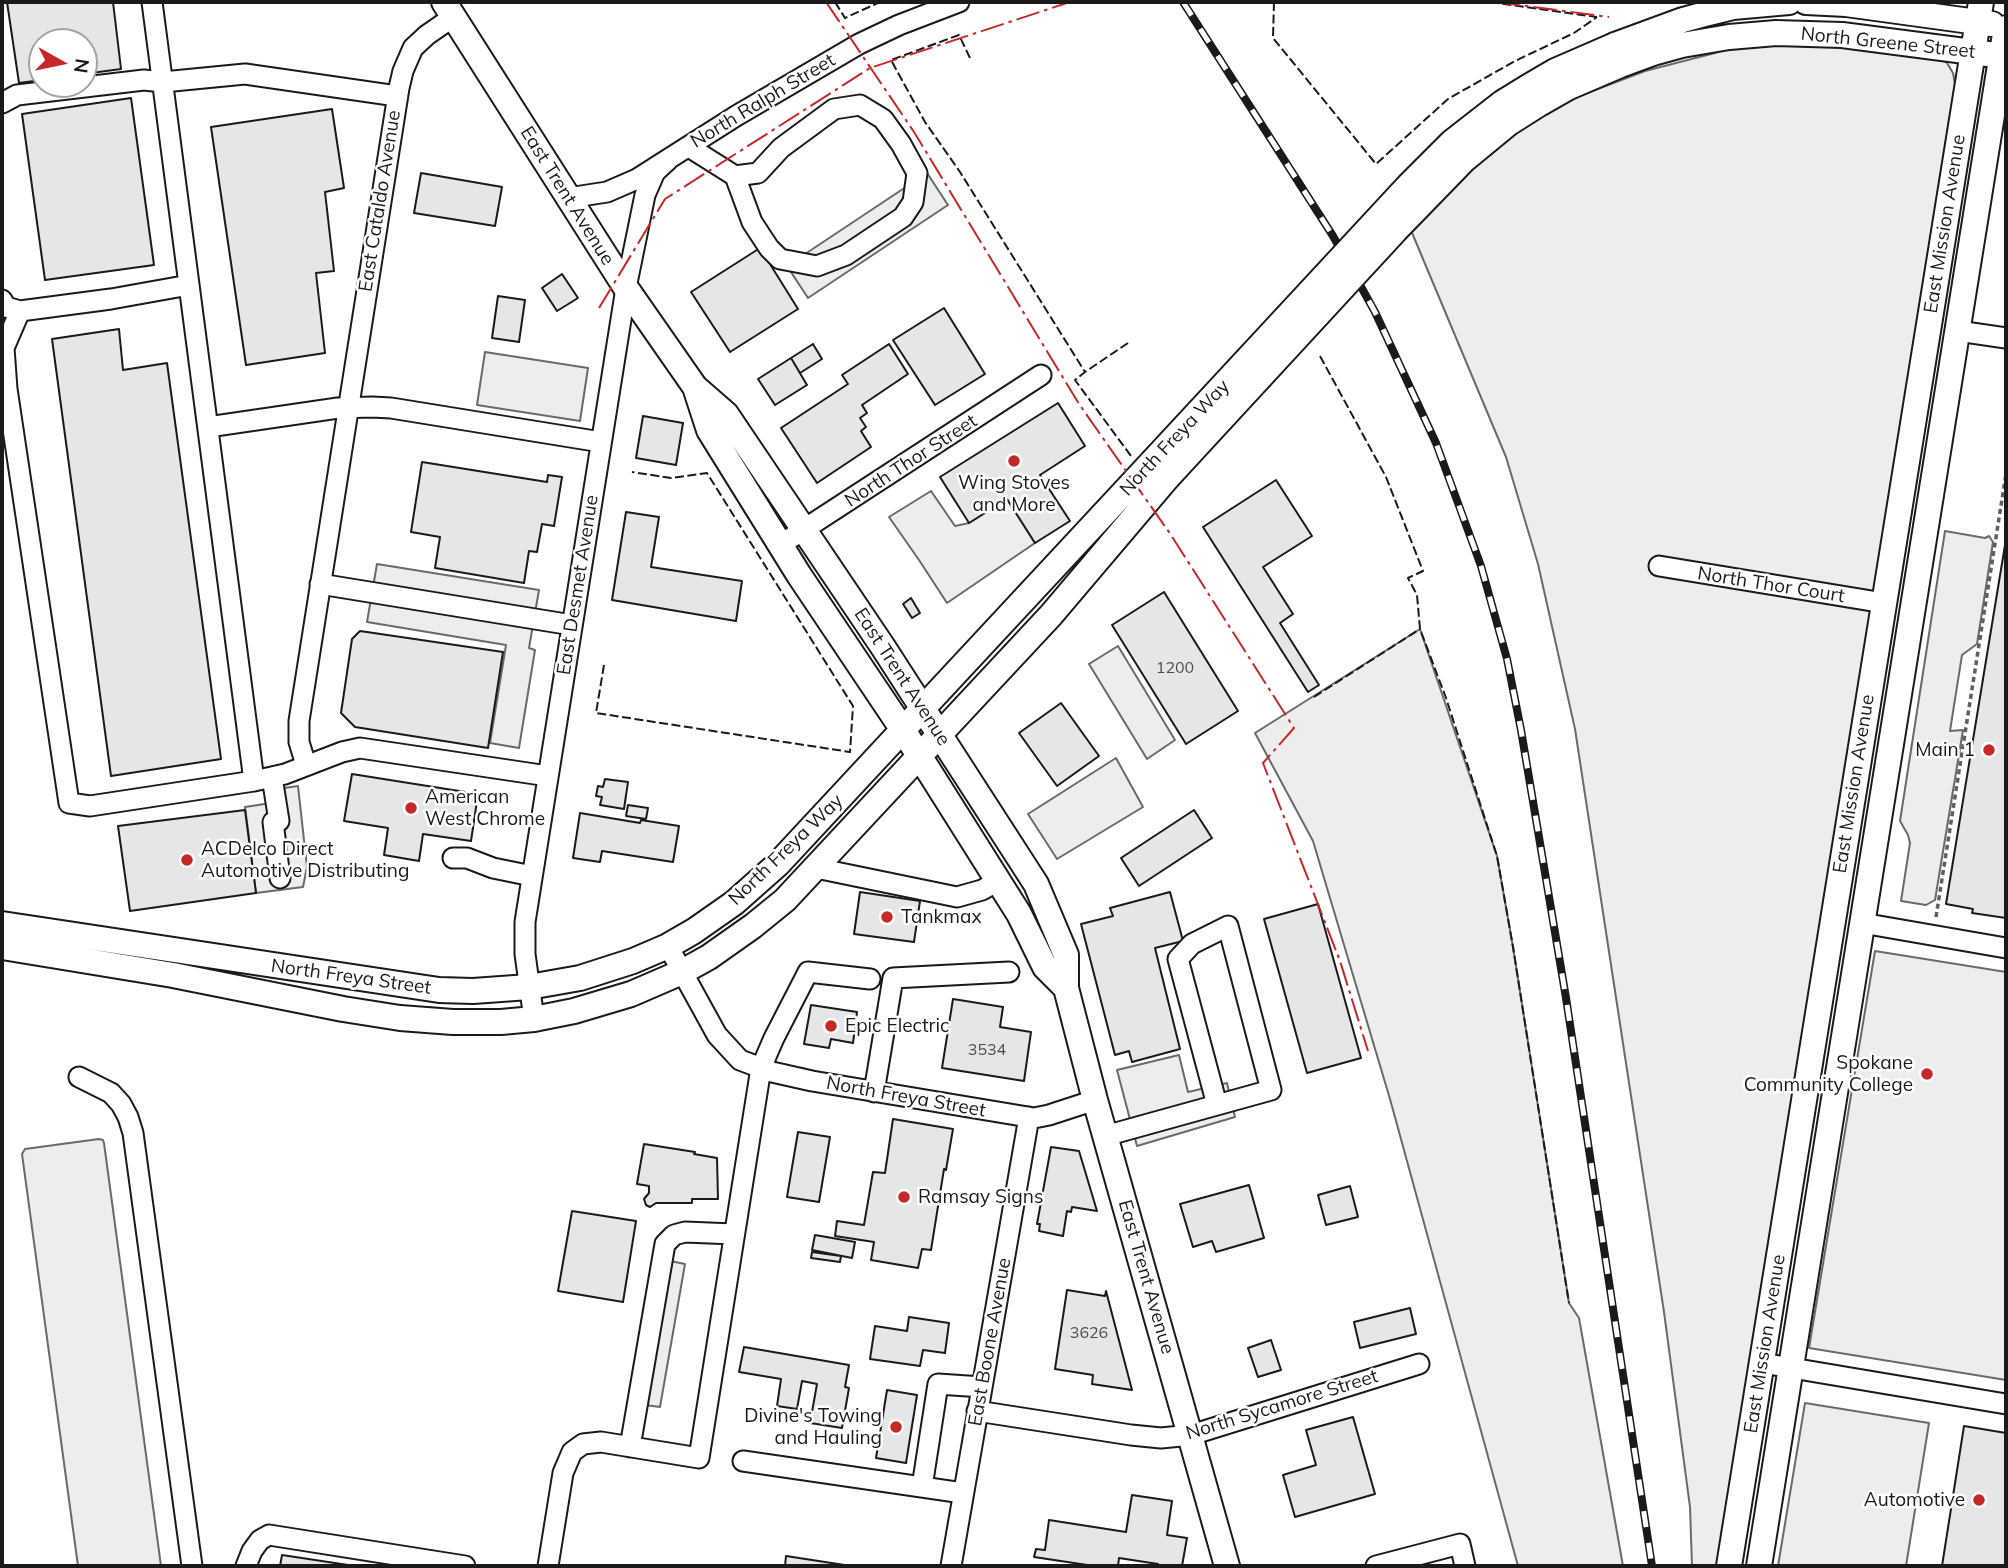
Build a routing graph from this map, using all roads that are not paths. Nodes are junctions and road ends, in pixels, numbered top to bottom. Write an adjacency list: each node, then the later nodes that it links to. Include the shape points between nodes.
1 (152, 2): 15 (street)
2 (959, 2): 18 (street, North Ralph Street, via 859,44)
3 (1698, 2): 7 (street, North Greene Street)
4 (1788, 2): 7 (main road, North Greene Street)
5 (1806, 2): 6 (main road, North Greene Street)
6 (1845, 3): 9 (main road, North Greene Street)
7 (1733, 7): 13 (main road, North Freya Way, via 1683,20)
8 (448, 9): 16 (street, East Cataldo Avenue, via 413,48); 21 (main road, East Trent Avenue)
9 (1979, 12): 10 (main road, North Greene Street); 12 (main road, East Mission Avenue)
10 (2006, 27): 14 (main road, East Mission Avenue)
11 (1728, 37): 12 (main road, North Greene Street, via 1807,33); 13 (main road, North Freya Way, via 1653,53)
12 (1973, 51): 14 (main road, North Greene Street); 39 (main road, East Mission Avenue)
13 (1619, 55): 33 (main road, North Freya Way, bridge, via 1555,71 1452,142 1409,185)
14 (2004, 57): 26 (main road, East Mission Avenue)
15 (163, 82): 16 (street, via 245,74); 17 (street, via 144,80 17,95); 22 (street)
16 (397, 96): 30 (street, East Cataldo Avenue)
17 (2, 103)
18 (689, 147): 19 (street, North Ralph Street); 20 (street)
19 (668, 160): 21 (street, North Ralph Street, via 607,192); 23 (street, East Desmet Avenue, via 655,172 645,195)
20 (735, 176): 20 (street, via 752,222 769,248 780,259 817,267 846,255 903,217 913,202 917,173 883,119 860,105 834,109 781,148 758,173)
21 (568, 198): 23 (main road, East Trent Avenue)
22 (189, 285): 25 (street); 31 (street)
23 (626, 288): 29 (main road, East Trent Avenue); 32 (street, East Desmet Avenue)
24 (2, 300): 25 (street, via 6,307)
25 (20, 311): 48 (street, via 4,348 8,390 69,803 90,806)
26 (1958, 331): 27 (street); 54 (main road, East Mission Avenue)
27 (2006, 338)
28 (1041, 375): 35 (street, North Thor Street)
29 (695, 387): 35 (main road, East Trent Avenue, via 726,414); 36 (main road, East Trent Avenue, via 709,430)
30 (347, 407): 31 (street); 32 (street, via 391,408); 38 (street, East Cataldo Avenue)
31 (208, 428): 48 (street)
32 (601, 442): 41 (street, East Desmet Avenue)
33 (1160, 470): 34 (main road, North Freya Way); 40 (main road, North Freya Way)
34 (1114, 503): 40 (main road, via 1091,546 1049,598); 42 (main road, North Freya Way)
35 (804, 529): 36 (street, North Thor Street); 42 (main road, East Trent Avenue)
36 (780, 545): 43 (main road, East Trent Avenue)
37 (1659, 566): 39 (street, North Thor Court)
38 (320, 584): 41 (street); 46 (street, East Cataldo Avenue, via 298,732)
39 (1884, 603): 73 (main road, East Mission Avenue)
40 (1051, 615): 44 (main road, North Freya Way)
41 (572, 625): 47 (street, East Desmet Avenue)
42 (923, 708): 43 (main road, North Freya Way); 44 (main road, East Trent Avenue)
43 (903, 730): 45 (main road, East Trent Avenue); 56 (main road, North Freya Way, via 754,886)
44 (940, 735): 45 (main road, North Freya Way); 63 (main road, East Trent Avenue, via 1036,884 1066,955)
45 (919, 758): 50 (main road, North Freya Way); 53 (main road, East Trent Avenue)
46 (306, 765): 47 (street, via 351,749 370,748); 48 (street)
47 (548, 776): 51 (street, East Desmet Avenue)
48 (263, 779): 52 (street, via 279,821 273,822)
49 (453, 858): 51 (street)
50 (816, 868): 53 (street, via 957,897); 59 (main road, North Freya Way, via 753,926)
51 (532, 876): 62 (street, East Desmet Avenue, via 525,922)
52 (280, 878)
53 (998, 881): 63 (main road, East Trent Avenue, via 1045,967)
54 (1862, 923): 58 (street); 75 (main road, East Mission Avenue)
55 (18, 934): 57 (main road, North Freya Street); 62 (main road, North Freya Street, via 416,987 473,991); 64 (main road, North Freya Street, via 173,975 400,1018 469,1023)
56 (668, 946): 59 (street, North Freya Street); 62 (main road, North Freya Street, via 596,974)
57 (2, 947)
58 (2006, 948)
59 (682, 972): 64 (main road, North Freya Street, via 615,1000); 65 (street, North Freya Street, via 717,1035 740,1060)
60 (1009, 972): 67 (street, via 893,978)
61 (870, 979): 65 (street, via 808,972)
62 (529, 987): 64 (street, East Desmet Avenue)
63 (1066, 988): 68 (main road, East Trent Avenue)
64 (534, 1019)
65 (761, 1068): 67 (street, North Freya Street); 72 (street)
66 (79, 1077): 84 (street, via 116,1099 133,1133)
67 (874, 1092): 70 (street, North Freya Street)
68 (1095, 1100): 70 (street, North Freya Street, via 1044,1117); 71 (main road, East Trent Avenue)
69 (1217, 1105): 69 (street, via 1271,1090 1228,926 1192,944 1178,959); 71 (street)
70 (1029, 1117): 76 (street, East Boone Avenue)
71 (1105, 1136): 79 (main road, East Trent Avenue)
72 (734, 1234): 80 (street, via 685,1232 665,1244); 80 (street, via 699,1458)
73 (1762, 1363): 75 (street); 92 (main road, East Mission Avenue)
74 (1419, 1364): 79 (street, North Sycamore Street)
75 (1790, 1367): 77 (street); 93 (main road, East Mission Avenue)
76 (982, 1387): 78 (street, East Boone Avenue); 82 (street, via 938,1384)
77 (2006, 1404)
78 (977, 1411): 79 (street, North Sycamore Street, via 1130,1436); 83 (street, East Boone Avenue)
79 (1191, 1435): 89 (main road, East Trent Avenue)
80 (630, 1447): 87 (street, via 601,1442 583,1444 572,1452 563,1473)
81 (743, 1461): 82 (street)
82 (922, 1487): 83 (street)
83 (963, 1493): 88 (street, East Boone Avenue)
84 (192, 1566)
85 (246, 1566): 86 (street, via 260,1540 269,1535)
86 (466, 1566)
87 (548, 1566)
88 (951, 1566)
89 (1227, 1566)
90 (1376, 1566): 91 (street, via 1460,1544)
91 (1465, 1566)
92 (1729, 1566)
93 (1759, 1566)

